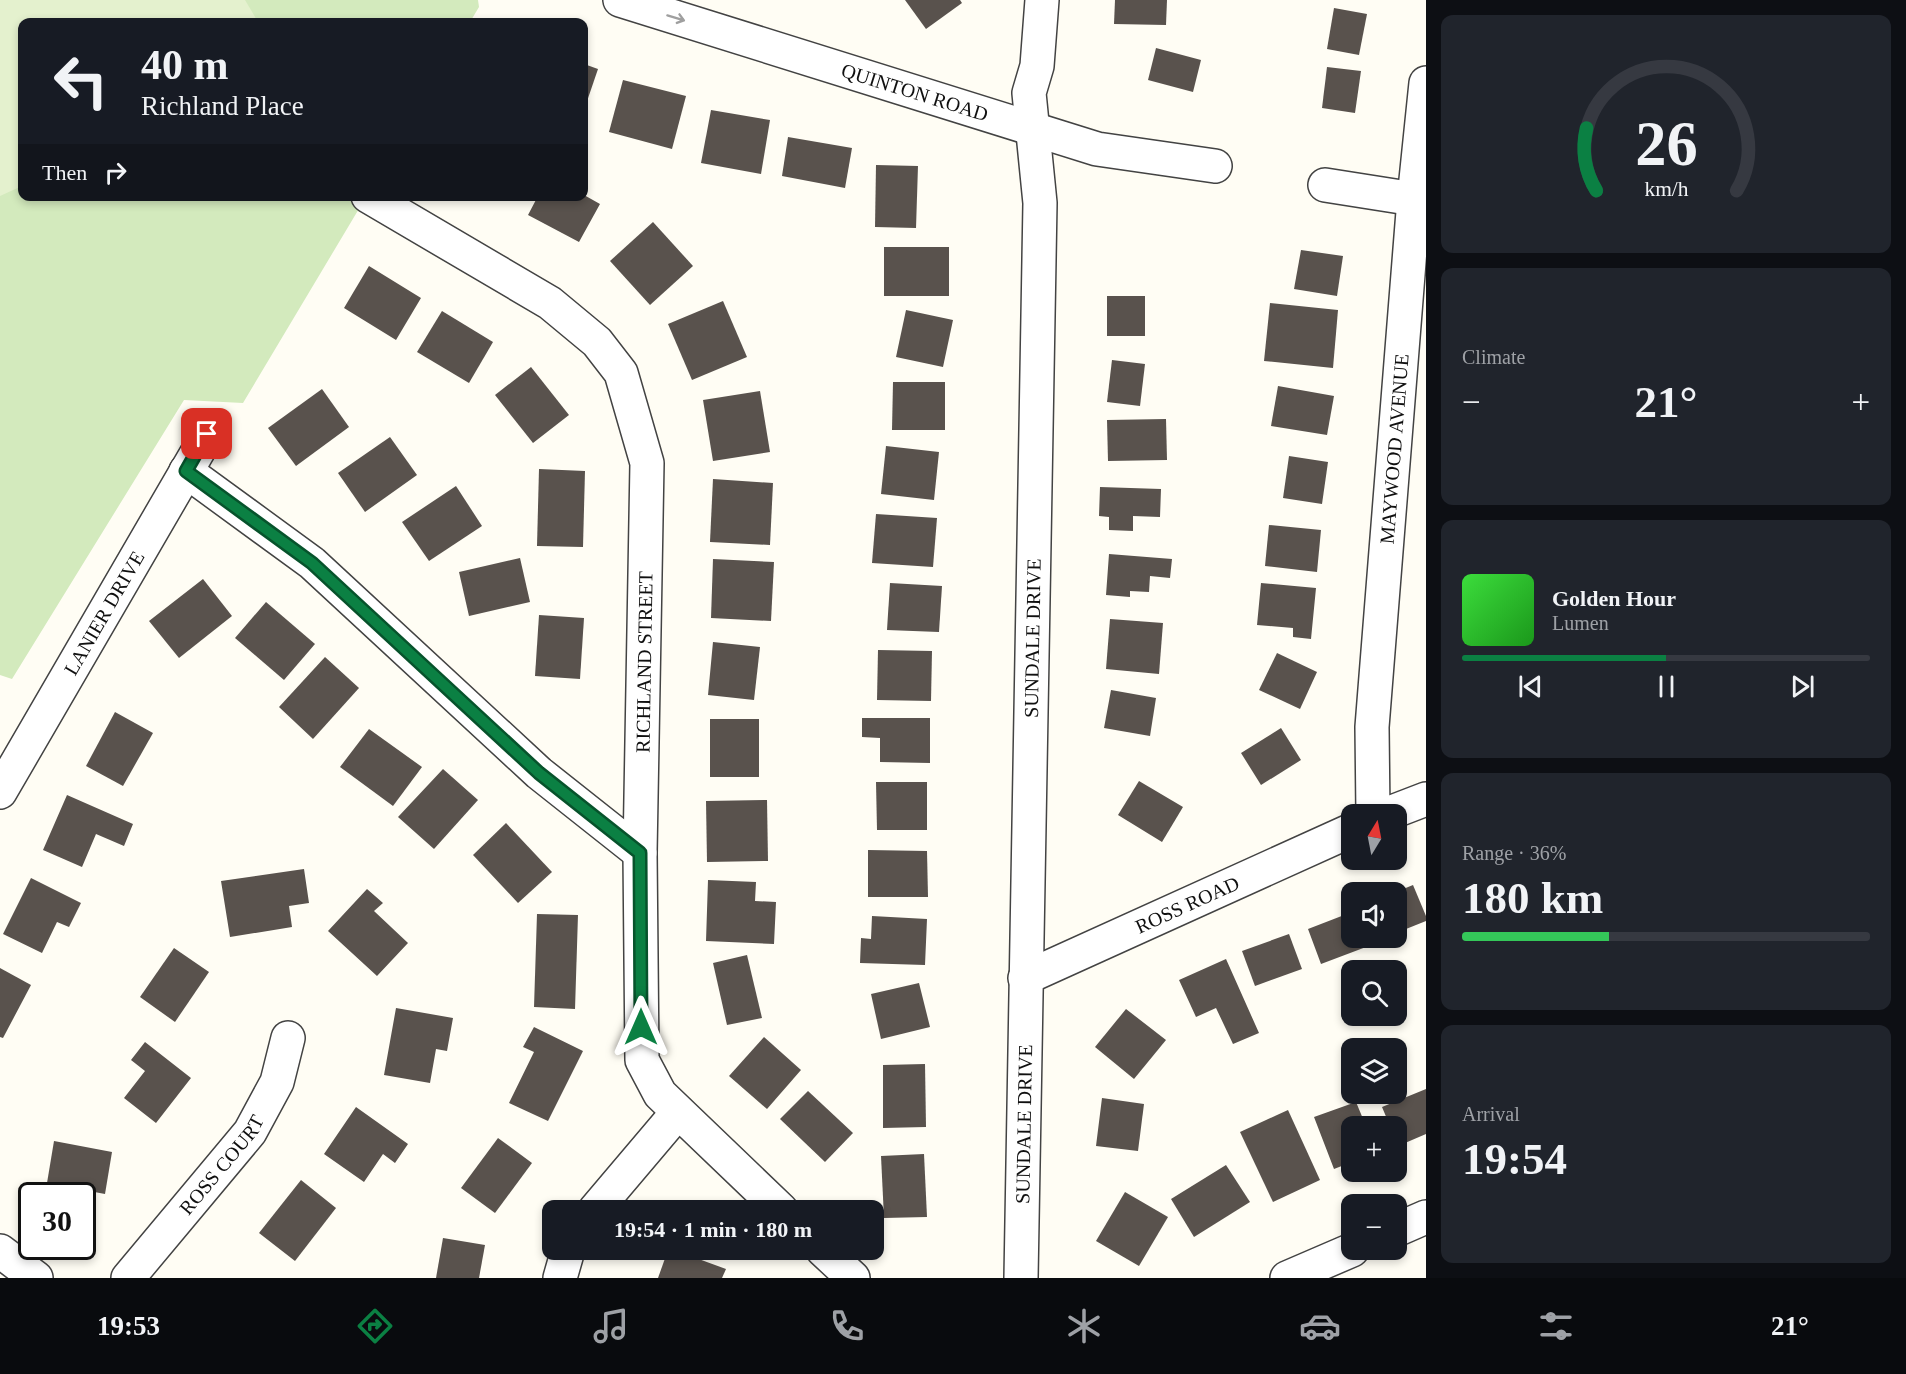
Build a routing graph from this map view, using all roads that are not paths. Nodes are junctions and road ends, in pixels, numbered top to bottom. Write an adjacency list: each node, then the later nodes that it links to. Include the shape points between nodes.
1 (620, 0): 4 (street, QUINTON ROAD, one-way to 4)
2 (1042, 0): 4 (street, SUNDALE DRIVE, via 1037,66 1029,93)
3 (1426, 83): 7 (street, MAYWOOD AVENUE)
4 (1032, 130): 5 (street, QUINTON ROAD, via 1097,149); 17 (street, SUNDALE DRIVE, via 1040,203)
5 (1215, 166)
6 (1325, 185): 7 (street)
7 (1414, 199): 13 (street, MAYWOOD AVENUE, via 1372,727)
8 (375, 201): 16 (street, RICHLAND STREET, via 550,303 597,342 621,373 647,463)
9 (207, 434): 10 (street, LANIER DRIVE)
10 (186, 471): 11 (street, LANIER DRIVE); 16 (street, via 312,563 539,773)
11 (0, 792)
12 (1426, 799): 14 (street)
13 (1372, 804)
14 (1407, 806)
15 (1341, 835): 17 (street, ROSS ROAD)
16 (640, 853): 19 (street, RICHLAND STREET, via 642,1060 660,1094)
17 (1025, 978): 32 (street, SUNDALE DRIVE)
18 (288, 1038): 29 (street, ROSS COURT, via 277,1082 250,1132)
19 (678, 1112): 20 (street); 21 (street, RICHLAND STREET)
20 (603, 1200)
21 (770, 1200)
22 (1426, 1217): 23 (street)
23 (1407, 1225)
24 (0, 1251): 28 (street)
25 (1341, 1255): 33 (street)
26 (565, 1260): 30 (street)
27 (833, 1260): 31 (street)
28 (36, 1278)
29 (128, 1278)
30 (560, 1278)
31 (853, 1278)
32 (1021, 1278)
33 (1287, 1278)

